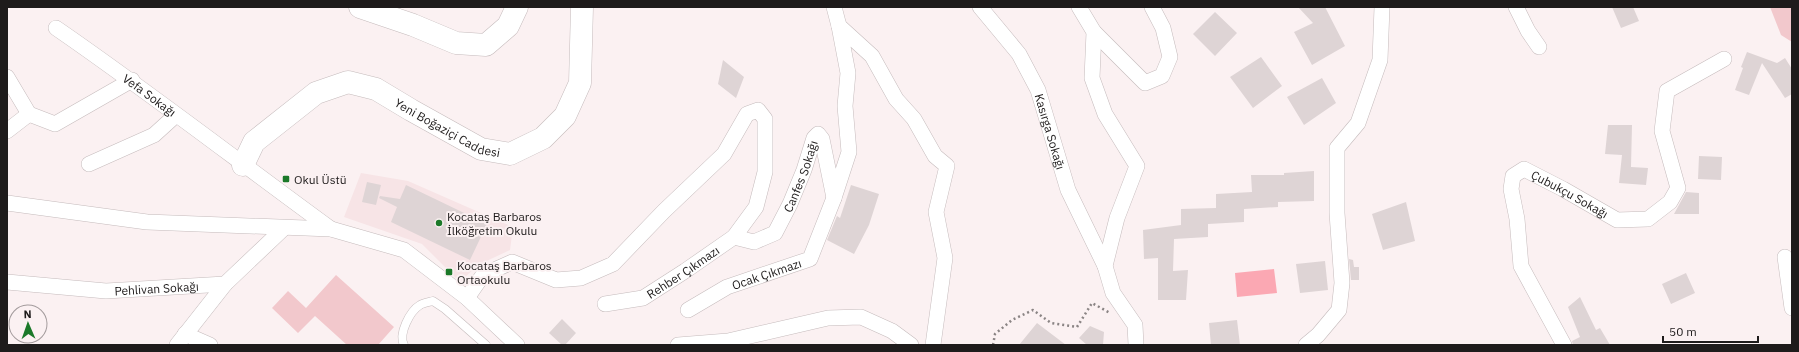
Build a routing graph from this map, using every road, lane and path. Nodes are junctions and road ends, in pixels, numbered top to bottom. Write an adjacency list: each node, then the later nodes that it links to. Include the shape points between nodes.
1 (360, 7): 2 (street, via 456,43 486,45 508,26)
2 (517, 7)
3 (582, 7): 21 (street, Yeni Boğaziçi Caddesi, via 580,83 565,116 543,138 510,154 481,150 376,89 348,82 316,93 254,142)
4 (834, 7): 10 (street)
5 (980, 7): 28 (street, Kasırga Sokağı, via 1018,54 1038,90 1068,190)
6 (1079, 7): 12 (street)
7 (1152, 7): 12 (street, via 1163,28 1170,57 1162,76 1145,83)
8 (1382, 7): 46 (street, via 1380,60 1358,123 1337,148 1337,213 1342,283 1338,310 1318,335)
9 (1516, 7): 13 (street)
10 (839, 26): 22 (street, via 848,72 845,106 849,152); 43 (street, via 872,56 896,99 914,119 935,156 947,166 936,212 945,258)
11 (56, 28): 16 (street, Vefa Sokağı)
12 (1094, 32): 28 (street, via 1092,78 1105,114 1137,166 1117,218)
13 (1539, 47)
14 (1724, 59): 47 (street, Çubukçu Sokağı, via 1667,90 1662,131 1678,188 1670,202 1648,219 1617,220 1524,169 1513,176 1511,189 1517,219 1521,266)
15 (7, 77): 17 (street)
16 (132, 80): 17 (street, via 55,124); 18 (street, Vefa Sokağı)
17 (29, 114): 19 (street)
18 (176, 115): 20 (street, via 154,135); 21 (street, Vefa Sokağı)
19 (7, 131)
20 (90, 164)
21 (242, 165): 25 (street, Vefa Sokağı)
22 (834, 198): 26 (street, Canfes Sokağı, via 822,139 818,134 814,138 790,204 774,233 754,242); 34 (street, Ocak Çıkmazı, via 810,259 727,287)
23 (7, 203): 24 (street, via 147,222)
24 (284, 228): 25 (street); 30 (street)
25 (332, 228): 31 (street, via 404,250)
26 (734, 237): 31 (street, via 756,207 765,172 765,119 758,110 747,114 724,154 664,211 614,264 581,278 556,280 512,262 483,275); 32 (street, Rehber Çıkmazı, via 643,298)
27 (1785, 257): 33 (street)
28 (1105, 266): 45 (street, Kasırga Sokağı, via 1113,293 1136,325)
29 (7, 282): 30 (street, Pehlivan Sokağı, via 106,291)
30 (225, 284): 36 (street)
31 (467, 298): 40 (street)
32 (605, 304)
33 (1792, 308)
34 (688, 310)
35 (1111, 314): 44 (path, via 1092,303 1077,327 1051,323 1033,310 1012,320 995,334)
36 (181, 339): 37 (street)
37 (210, 345)
38 (404, 345): 39 (lane, via 403,330 412,313 420,304 432,301 445,309)
39 (486, 345)
40 (517, 345)
41 (678, 345): 42 (street, via 728,341 828,318 861,317 892,331)
42 (911, 345)
43 (933, 345)
44 (993, 345)
45 (1136, 345)
46 (1306, 345)
47 (1564, 345)

